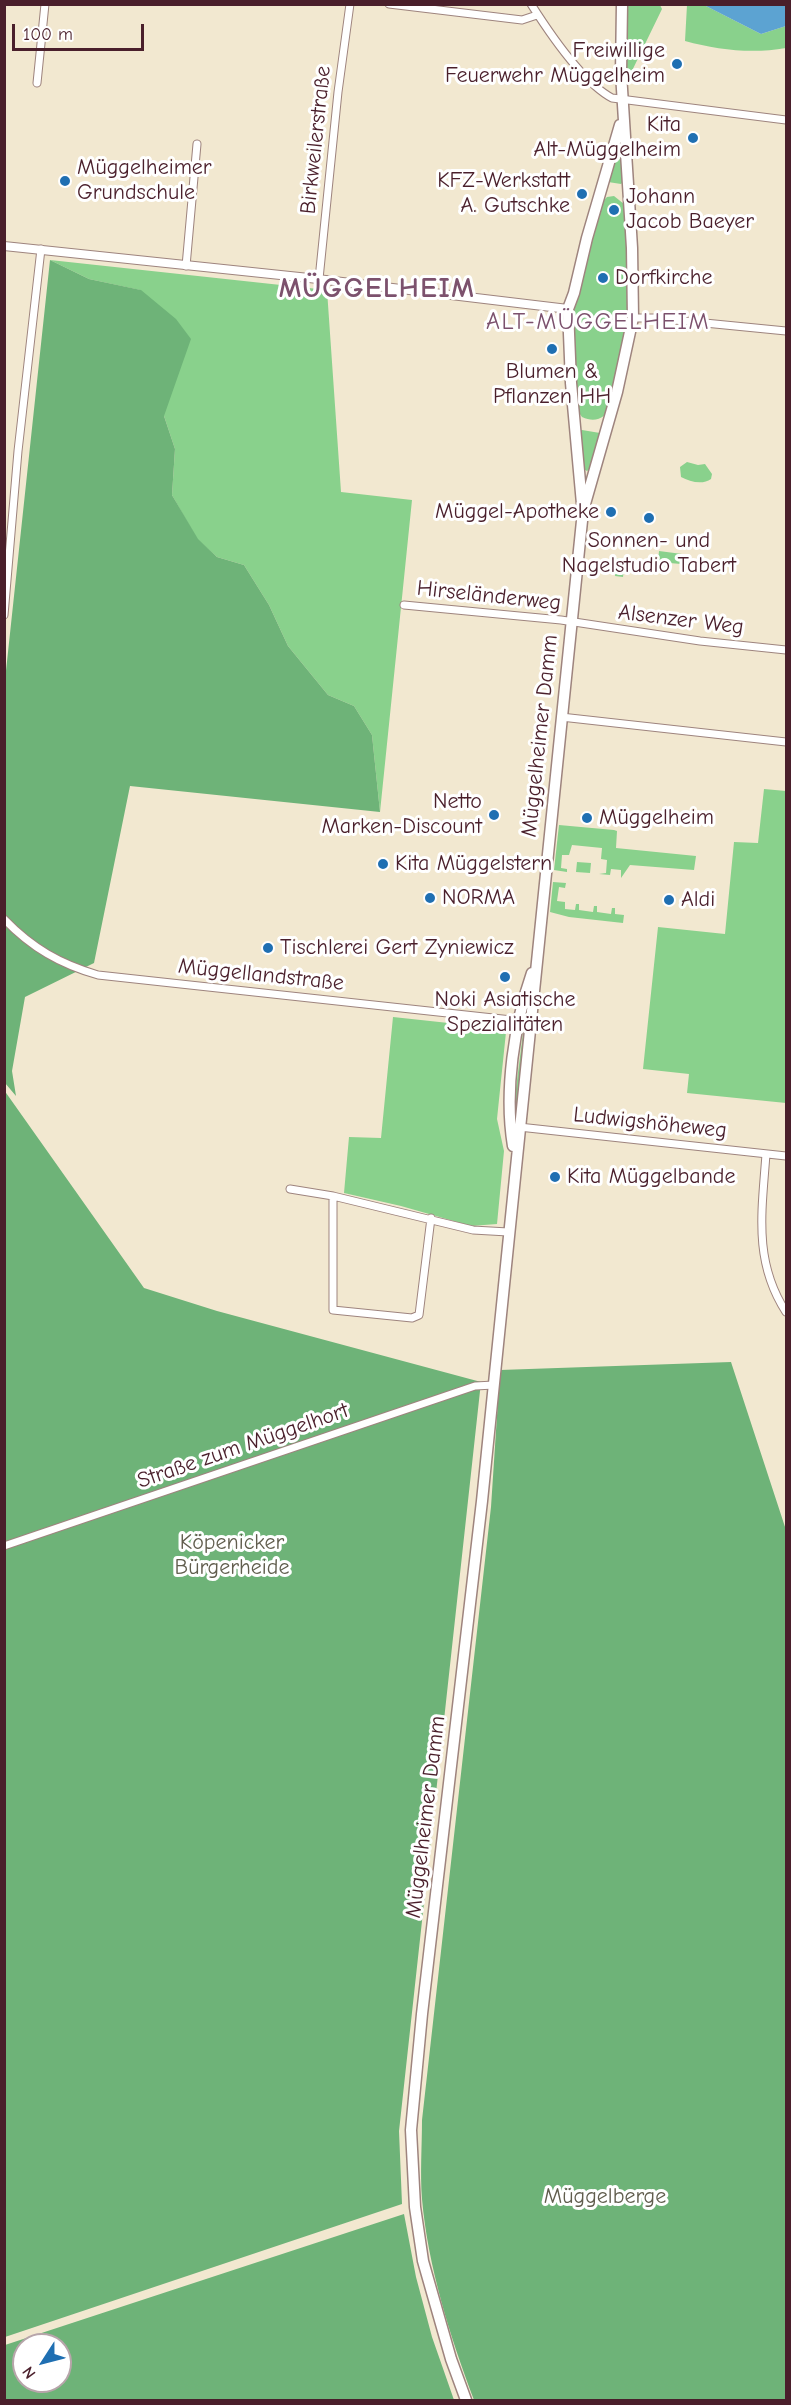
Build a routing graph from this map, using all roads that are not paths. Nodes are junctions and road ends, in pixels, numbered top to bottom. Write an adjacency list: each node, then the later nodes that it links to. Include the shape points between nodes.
1 (45, 4): 7 (street)
2 (350, 4): 15 (street, Birkweilerstraße)
3 (390, 4): 6 (street, via 522,20)
4 (531, 4): 6 (street)
5 (622, 4): 8 (main road)
6 (537, 15): 8 (street, via 595,86)
7 (37, 83)
8 (622, 101): 9 (main road); 10 (street)
9 (623, 117): 16 (main road); 17 (main road)
10 (786, 120)
11 (197, 144): 14 (street)
12 (4, 246): 13 (street)
13 (41, 249): 14 (street); 20 (street)
14 (186, 266): 15 (street)
15 (319, 279): 16 (street)
16 (568, 309): 19 (main road)
17 (633, 318): 18 (street); 19 (main road, via 620,381)
18 (786, 331)
19 (583, 511): 23 (main road, Müggelheimer Damm)
20 (6, 585): 22 (street)
21 (404, 605): 23 (street, Hirseländerweg)
22 (4, 615)
23 (571, 622): 24 (street, Alsenzer Weg); 25 (main road, Müggelheimer Damm)
24 (786, 651)
25 (561, 717): 26 (street); 28 (main road, Müggelheimer Damm)
26 (786, 742)
27 (4, 919): 29 (street, Müggellandstraße, via 39,950 98,975)
28 (535, 964): 29 (main road, Müggelheimer Damm); 30 (main road, Müggelheimer Damm)
29 (518, 1021): 30 (street, Müggellandstraße); 31 (main road, Müggelheimer Damm, via 510,1097)
30 (530, 1022): 31 (main road, Müggelheimer Damm)
31 (515, 1126): 32 (street, Ludwigshöheweg); 37 (main road, Müggelheimer Damm, via 516,1160)
32 (766, 1154): 33 (street, Ludwigshöheweg); 38 (street, via 761,1241 774,1289)
33 (786, 1156)
34 (290, 1189): 35 (street)
35 (333, 1196): 36 (street); 36 (street, via 333,1310 412,1318 419,1315)
36 (431, 1218): 37 (street, via 473,1230)
37 (508, 1232): 39 (main road, Müggelheimer Damm)
38 (786, 1312)
39 (494, 1385): 40 (street, Straße zum Müggelhort, via 475,1386); 41 (main road, Müggelheimer Damm, via 411,2130 415,2207 423,2261)
40 (4, 1546)
41 (466, 2400)

